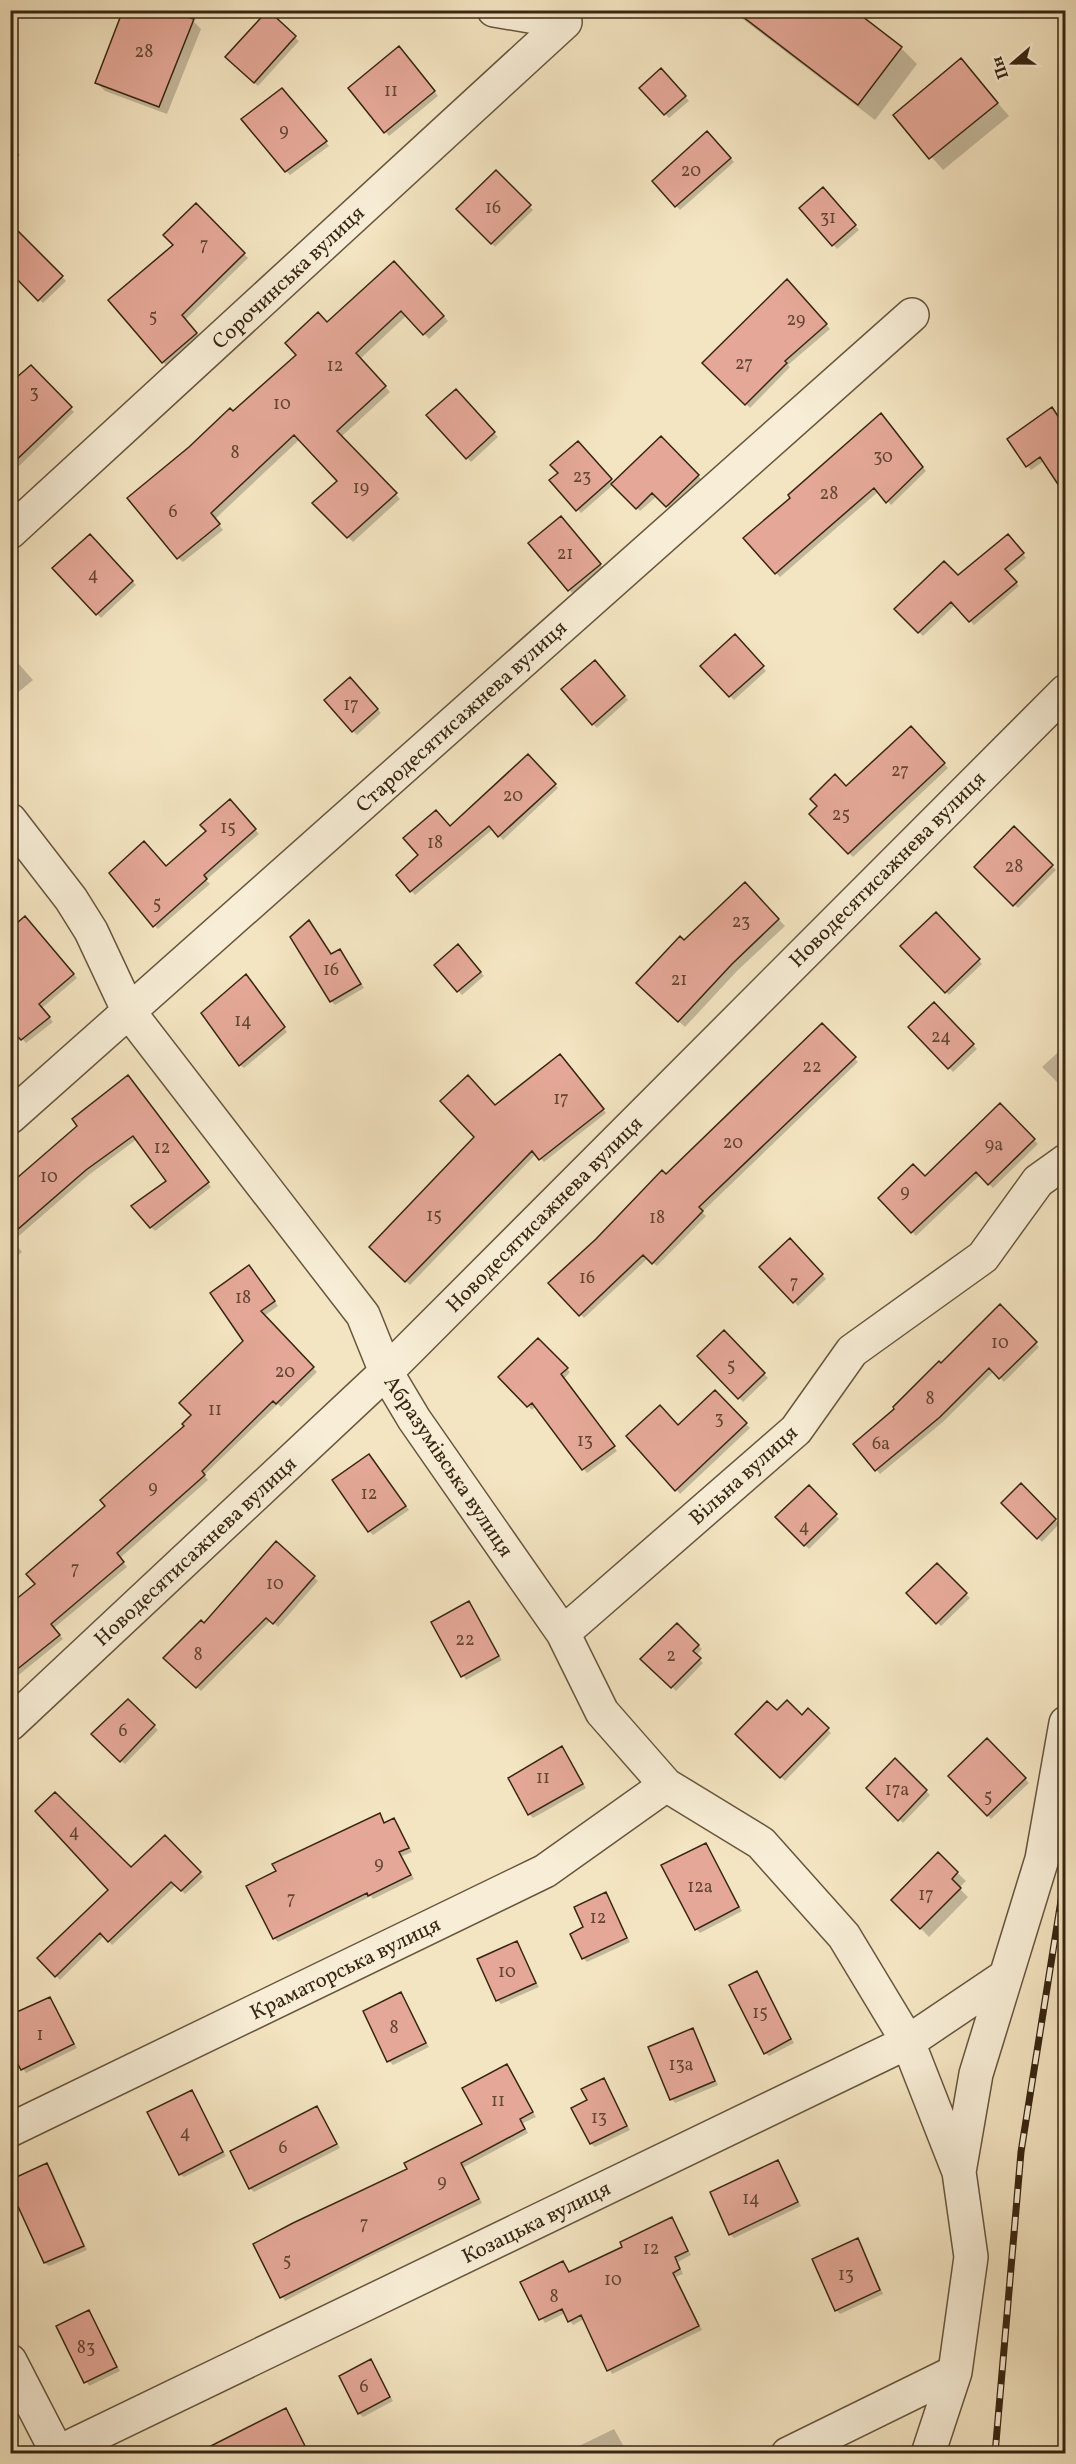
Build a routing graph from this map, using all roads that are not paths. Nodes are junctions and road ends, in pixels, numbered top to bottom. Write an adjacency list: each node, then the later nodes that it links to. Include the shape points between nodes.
1 (494, 10): 3 (street, Сорочинська вулиця, via 565,22)
2 (912, 315): 6 (street, Стародесятисажнева вулиця)
3 (10, 532)
4 (1065, 691): 9 (street, Новодесятисажнева вулиця)
5 (10, 820): 6 (street, Абразумівська вулиця, via 81,915)
6 (129, 1012): 7 (street, Стародесятисажнева вулиця); 9 (street, Абразумівська вулиця, via 363,1315)
7 (10, 1117)
8 (1065, 1161): 10 (street, Вільна вулиця, via 1038,1181 983,1257 852,1351 796,1430)
9 (386, 1372): 10 (street, Абразумівська вулиця, via 414,1419); 12 (street, Новодесятисажнева вулиця)
10 (563, 1633): 13 (street, Абразумівська вулиця, via 602,1712)
11 (1065, 1723): 14 (street, via 1042,1858)
12 (10, 1724)
13 (666, 1785): 15 (street, Абразумівська вулиця, via 761,1843 844,1936); 16 (street, Краматорська вулиця, via 545,1871)
14 (1006, 1976): 15 (street, Козацька вулиця); 17 (street, via 976,2074)
15 (908, 2042): 17 (street, Абразумівська вулиця); 20 (street, Козацька вулиця)
16 (10, 2130)
17 (958, 2172): 19 (street, via 971,2258)
18 (10, 2361): 20 (street)
19 (955, 2372): 21 (street); 22 (street)
20 (58, 2453)
21 (788, 2454)
22 (928, 2454)

